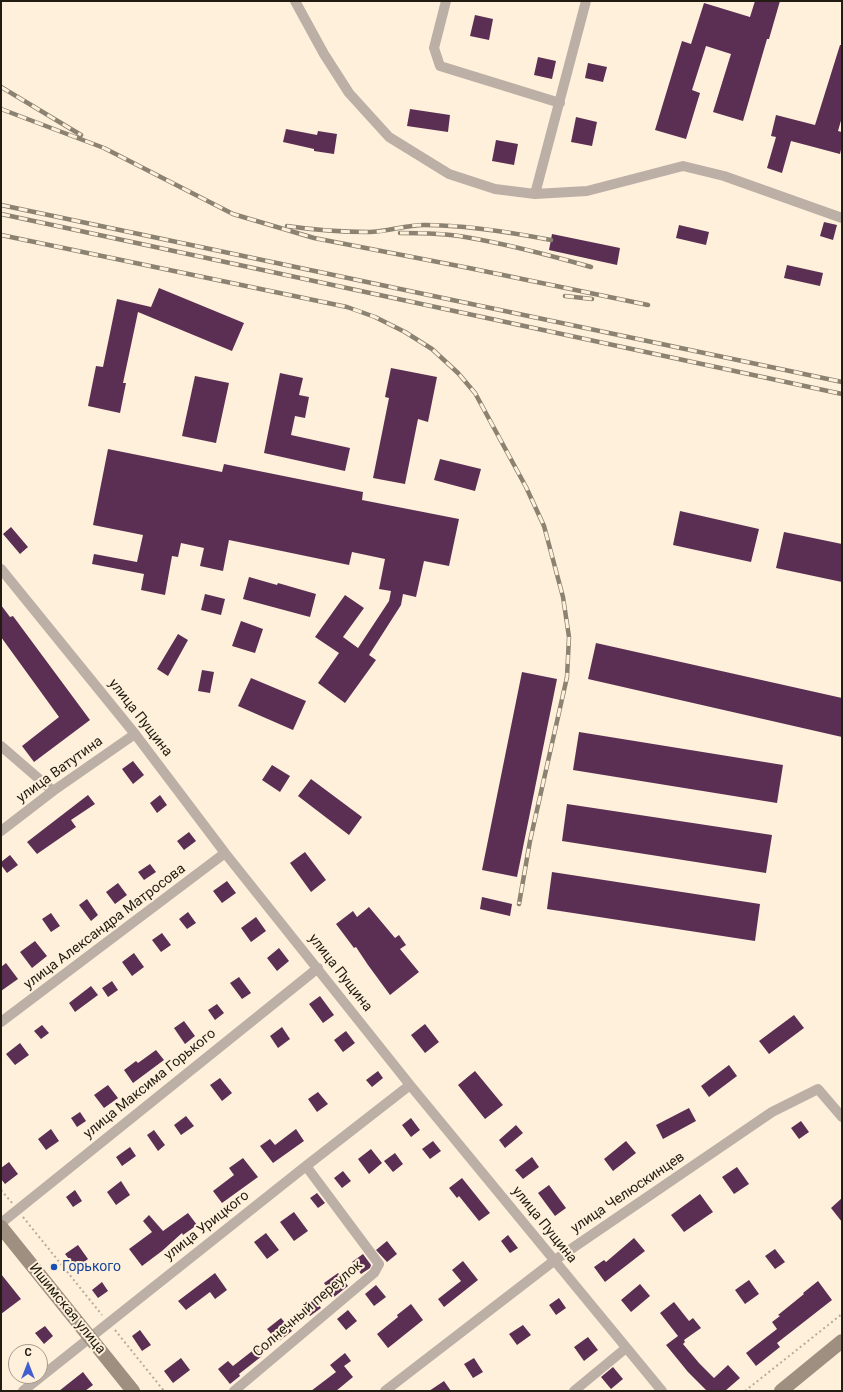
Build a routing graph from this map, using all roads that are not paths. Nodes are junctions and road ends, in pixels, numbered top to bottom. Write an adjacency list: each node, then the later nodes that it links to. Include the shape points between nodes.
1 (295, 1): 5 (street, via 349,93 389,137 449,174 495,189)
2 (446, 1): 4 (street, via 434,48 440,66)
3 (586, 1): 4 (street)
4 (560, 103): 5 (street)
5 (535, 194): 6 (street, via 587,191 684,166 724,176)
6 (842, 218)
7 (1, 569): 8 (street, улица Пущина)
8 (135, 734): 10 (street, улица Ватутина); 12 (street, улица Пущина)
9 (1, 746): 10 (street)
10 (53, 791): 11 (street, улица Ватутина)
11 (1, 831)
12 (225, 853): 13 (street, улица Пущина); 14 (street, улица Александра Матросова)
13 (318, 968): 15 (street, улица Пущина); 18 (street, улица Максима Горького)
14 (1, 1022)
15 (410, 1085): 17 (street, улица Урицкого); 20 (street, улица Пущина)
16 (842, 1117): 20 (street, улица Челюскинцев, via 818,1089 772,1112)
17 (306, 1166): 21 (street, улица Урицкого); 26 (street, Солнечный переулок, via 379,1264 374,1273)
18 (1, 1223)
19 (1, 1227): 21 (main road, Ишимская улица)
20 (554, 1260): 23 (street, улица Пущина); 27 (street, улица Челюскинцев)
21 (90, 1338): 24 (street, улица Урицкого); 25 (main road, Ишимская улица)
22 (842, 1341): 30 (main road)
23 (626, 1348): 28 (street); 29 (street, улица Пущина)
24 (23, 1391)
25 (133, 1391)
26 (234, 1391)
27 (385, 1391)
28 (574, 1391)
29 (662, 1391)
30 (781, 1391)

